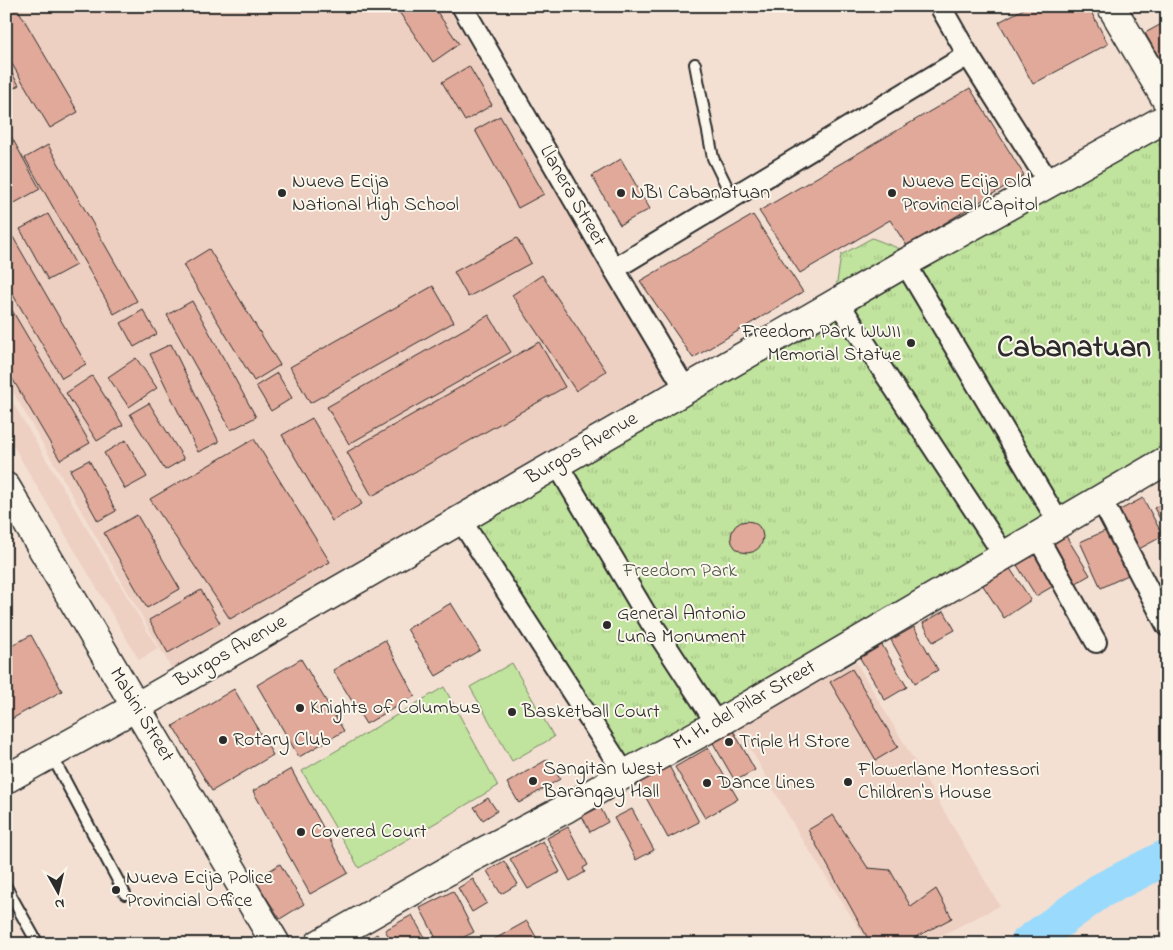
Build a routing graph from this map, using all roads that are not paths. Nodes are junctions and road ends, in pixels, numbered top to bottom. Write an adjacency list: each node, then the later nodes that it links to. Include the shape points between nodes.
1 (462, 6): 10 (street, Llanera Street)
2 (940, 6): 4 (street)
3 (1111, 6): 6 (main road)
4 (968, 55): 7 (street); 8 (street)
5 (695, 64): 8 (lane, via 713,158)
6 (1165, 114): 7 (main road, Burgos Avenue)
7 (1049, 183): 9 (main road, Burgos Avenue)
8 (732, 198): 10 (street)
9 (905, 263): 11 (main road, Burgos Avenue); 18 (street)
10 (614, 269): 12 (street, Llanera Street)
11 (838, 302): 14 (main road, Burgos Avenue); 19 (street)
12 (683, 385)
13 (1167, 460): 16 (main road, M. H. del Pilar Street)
14 (557, 464): 17 (main road, Burgos Avenue); 23 (street, via 650,621)
15 (6, 487): 22 (main road, Mabini Street)
16 (1101, 499): 18 (main road, M. H. del Pilar Street); 20 (street)
17 (460, 519): 22 (main road, Burgos Avenue); 25 (street)
18 (1048, 529): 19 (main road, M. H. del Pilar Street); 21 (street)
19 (1004, 555): 23 (main road, M. H. del Pilar Street)
20 (1167, 626)
21 (1096, 642)
22 (136, 707): 24 (main road, Burgos Avenue); 30 (main road, Mabini Street)
23 (717, 724): 25 (main road, M. H. del Pilar Street)
24 (51, 754): 26 (main road, Burgos Avenue); 28 (lane)
25 (625, 774): 31 (main road, M. H. del Pilar Street)
26 (6, 779)
27 (6, 887): 29 (lane)
28 (125, 894)
29 (38, 944)
30 (276, 944)
31 (319, 944)

